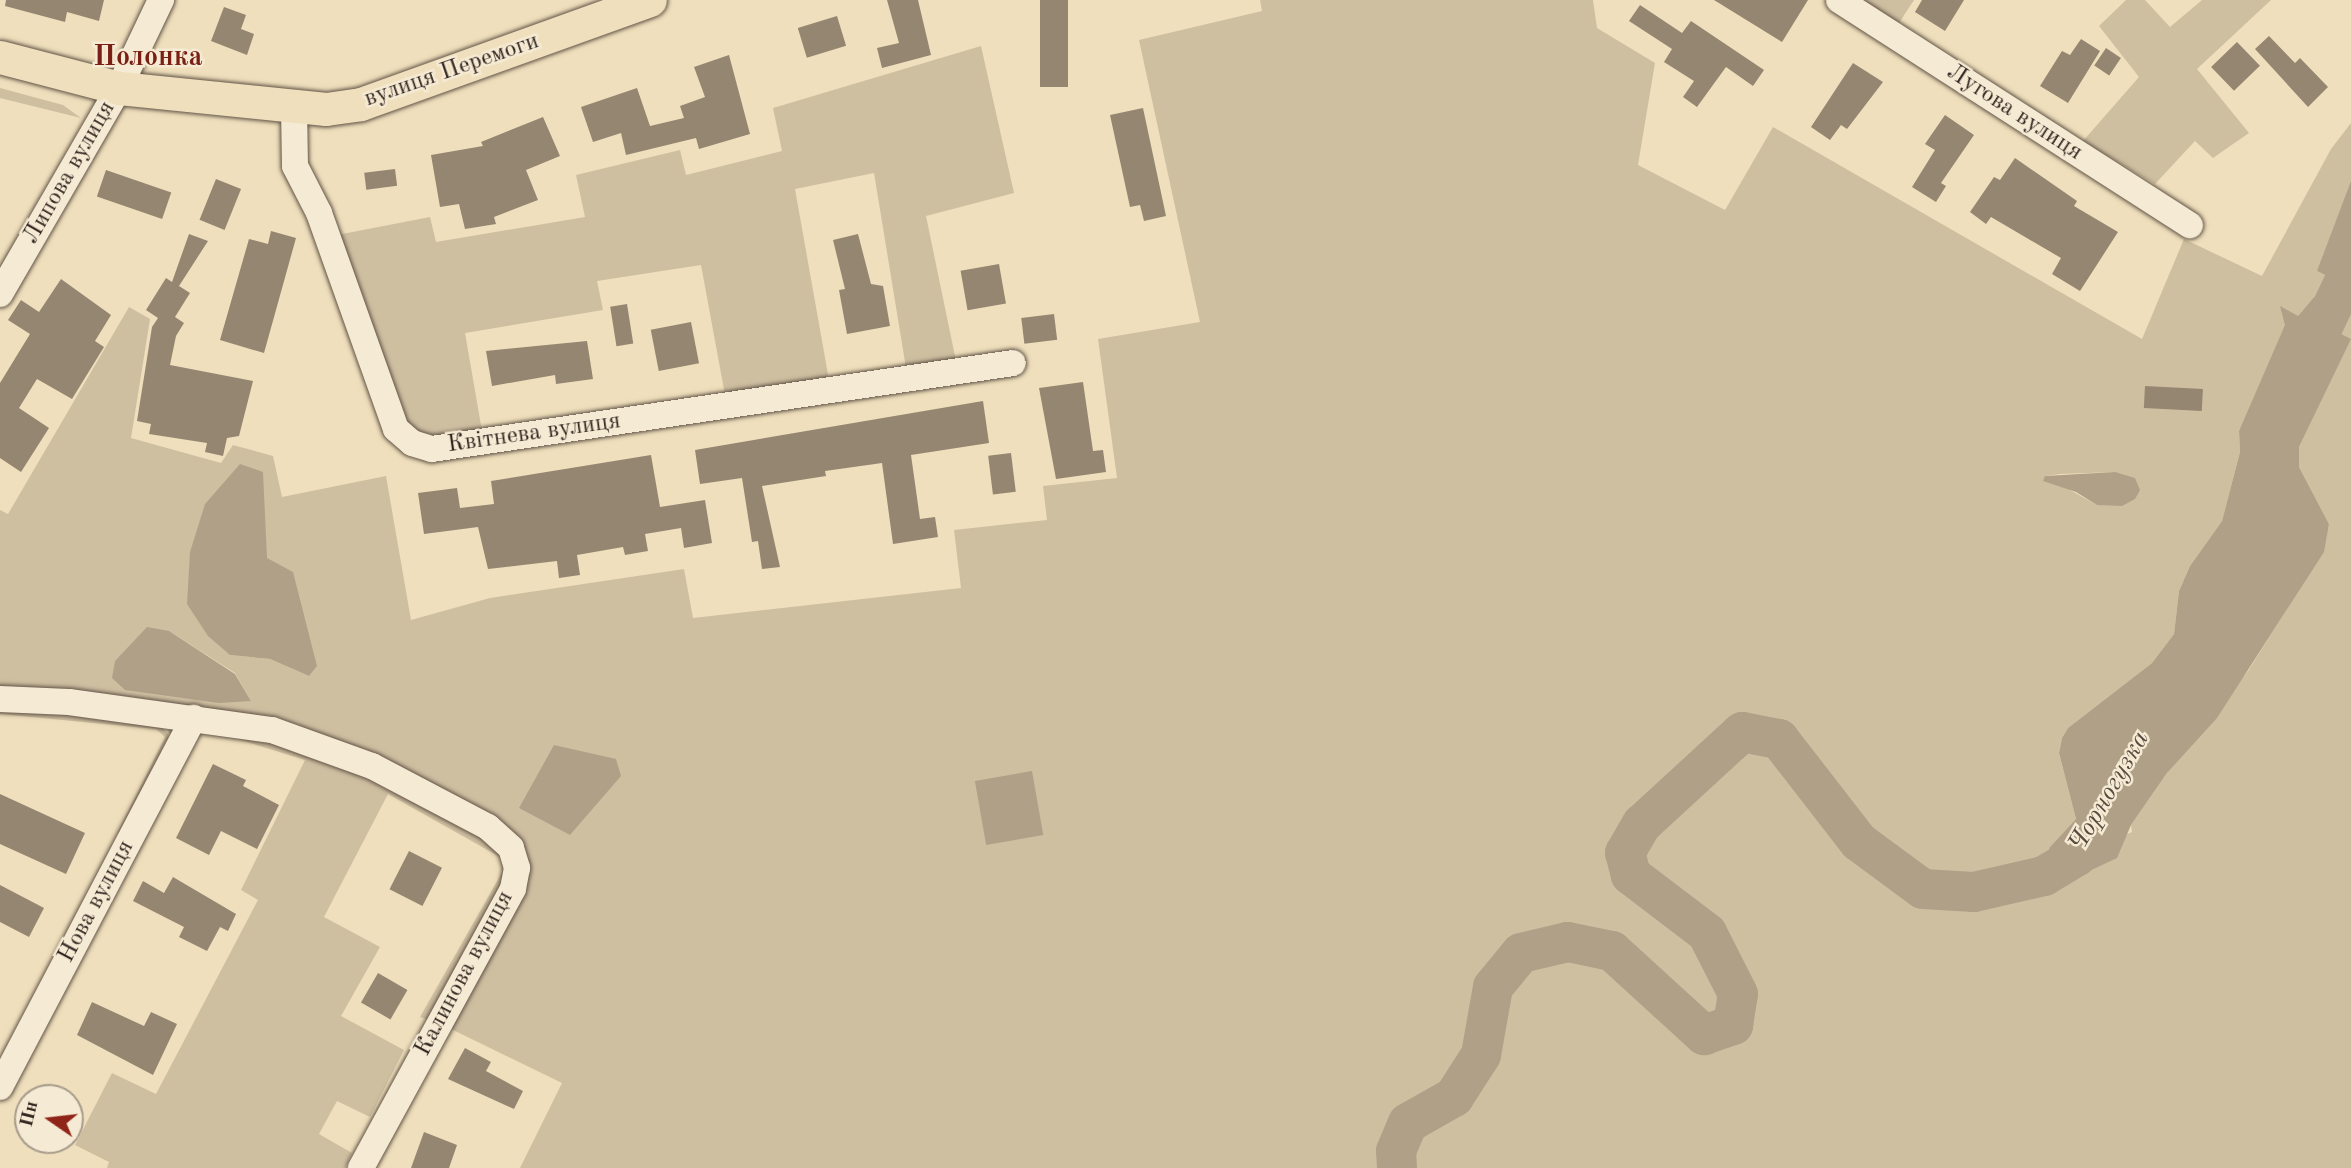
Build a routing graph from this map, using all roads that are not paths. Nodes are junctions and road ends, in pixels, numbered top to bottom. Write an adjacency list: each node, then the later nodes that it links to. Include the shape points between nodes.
1 (161, 0): 5 (street, Липова вулиця)
2 (650, 0): 6 (main road, вулиця Перемоги, via 361,104)
3 (1839, 0): 7 (street, Лугова вулиця)
4 (0, 57): 5 (main road, вулиця Перемоги)
5 (119, 88): 6 (main road, вулиця Перемоги); 8 (street, Липова вулиця)
6 (294, 108): 9 (street, Квітнева вулиця, via 295,166 319,213 396,429 412,443 432,449)
7 (2190, 225)
8 (0, 294)
9 (1013, 363)
10 (0, 699): 11 (street, Калинова вулиця, via 69,702)
11 (194, 718): 12 (street, Нова вулиця); 13 (street, Калинова вулиця, via 272,730 372,766 488,827 511,848 517,868 513,889)
12 (0, 1087)
13 (361, 1168)

